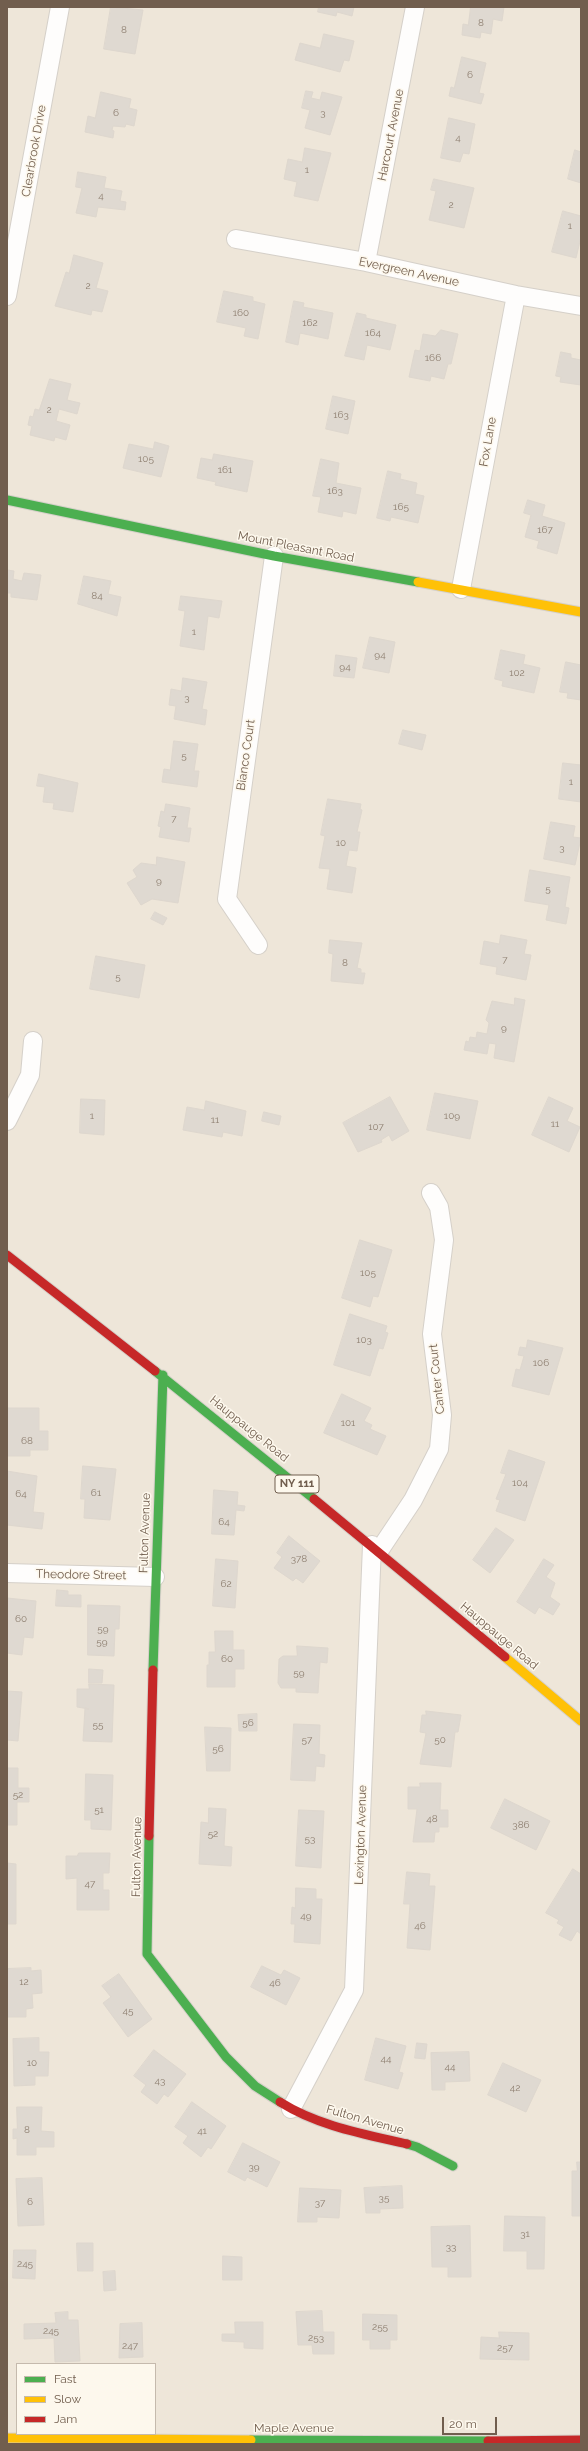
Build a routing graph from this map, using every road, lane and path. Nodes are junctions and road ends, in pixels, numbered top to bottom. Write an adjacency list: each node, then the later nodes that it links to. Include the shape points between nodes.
1 (60, 7): 6 (street, Clearbrook Drive)
2 (415, 7): 4 (street, Harcourt Avenue)
3 (236, 239): 4 (street, Evergreen Avenue)
4 (366, 262): 5 (street, Evergreen Avenue)
5 (516, 295): 7 (street, Evergreen Avenue); 10 (street, Fox Lane)
6 (7, 296)
7 (581, 306)
8 (7, 500): 9 (street, Mount Pleasant Road)
9 (274, 556): 10 (street, Mount Pleasant Road); 12 (street, Bianco Court, via 227,899)
10 (461, 590): 11 (street, Mount Pleasant Road)
11 (581, 612)
12 (258, 945)
13 (33, 1041): 14 (street, via 30,1075)
14 (7, 1121)
15 (431, 1193): 18 (street, Canter Court, via 439,1207 444,1240 432,1334 442,1415 439,1449 413,1500)
16 (7, 1255): 17 (street, Hauppauge Road / NY 111)
17 (163, 1375): 18 (street, Hauppauge Road / NY 111); 20 (street, Fulton Avenue)
18 (375, 1548): 21 (street, Hauppauge Road / NY 111); 22 (street, Lexington Avenue, via 354,1990)
19 (7, 1574): 20 (street, Theodore Street)
20 (155, 1577): 22 (street, Fulton Avenue, via 147,1954 226,2057 256,2086)
21 (581, 1721)
22 (291, 2109): 23 (street, Fulton Avenue, via 334,2126 417,2147)
23 (452, 2166)
24 (7, 2438): 25 (street, Maple Avenue)
25 (581, 2440)

